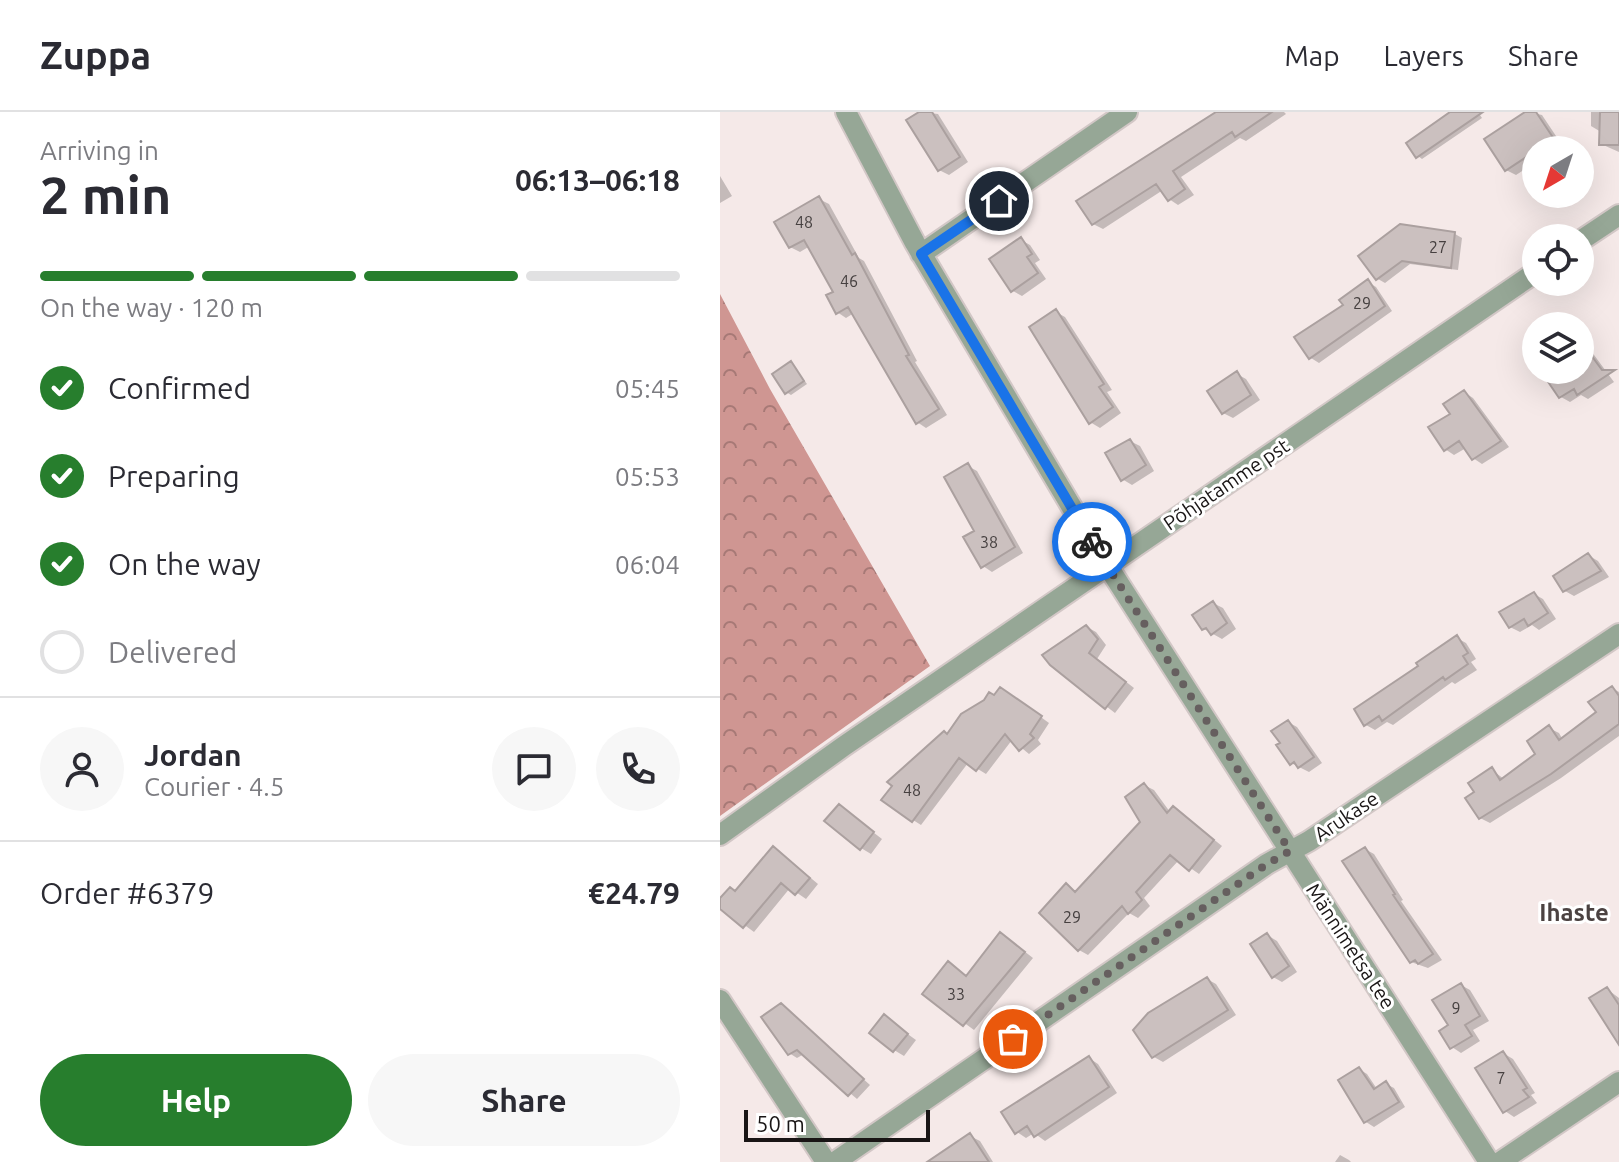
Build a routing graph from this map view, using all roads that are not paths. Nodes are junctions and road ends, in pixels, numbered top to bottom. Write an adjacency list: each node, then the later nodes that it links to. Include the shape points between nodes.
1 (846, 112): 5 (street, Männimetsa tee)
2 (1127, 112): 5 (street)
3 (1619, 215): 4 (street)
4 (1594, 232)
5 (921, 254): 7 (street, Männimetsa tee)
6 (1522, 282): 7 (street, Põhjatamme pst)
7 (1107, 565): 9 (street, Põhjatamme pst); 10 (street, Männimetsa tee)
8 (1619, 634): 10 (street, Arukase)
9 (720, 835)
10 (1290, 851): 14 (street, Arukase); 15 (street, Männimetsa tee)
11 (720, 1000): 13 (street)
12 (1619, 1082): 16 (street)
13 (826, 1162)
14 (835, 1162)
15 (1489, 1162)
16 (1500, 1162)

